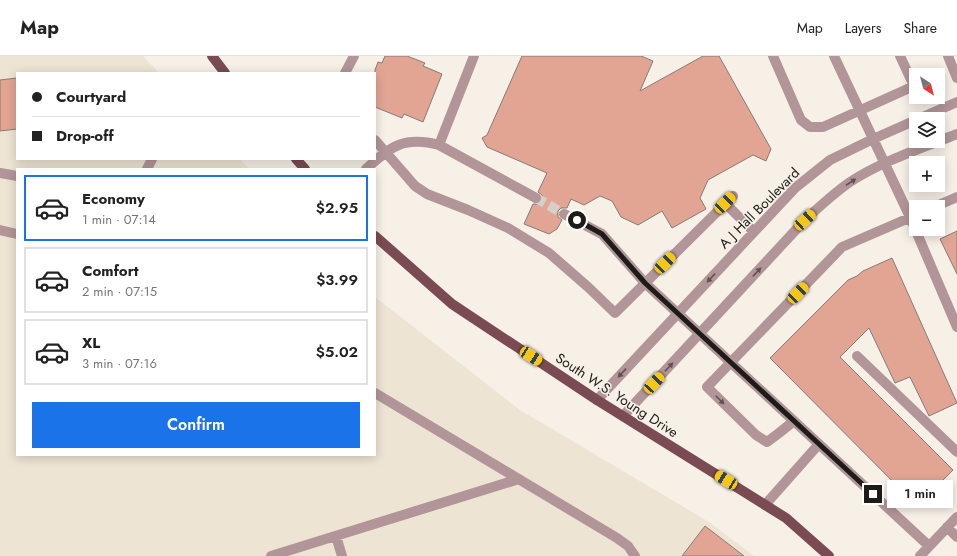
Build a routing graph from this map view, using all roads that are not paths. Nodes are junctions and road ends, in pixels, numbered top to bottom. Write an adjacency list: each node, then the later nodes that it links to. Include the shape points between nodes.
1 (212, 56): 8 (main road)
2 (354, 56): 9 (street)
3 (474, 56): 18 (street)
4 (773, 56): 12 (street, via 801,120 810,127 823,127)
5 (834, 56): 12 (street)
6 (900, 56): 12 (street, via 914,86)
7 (951, 58): 10 (street)
8 (224, 72)
9 (346, 72)
10 (957, 78)
11 (957, 102): 13 (street, A J Hall Boulevard)
12 (860, 110): 16 (street)
13 (933, 112)
14 (909, 123): 16 (street, A J Hall Boulevard)
15 (957, 134): 21 (street)
16 (873, 139): 21 (street); 35 (street, A J Hall Boulevard, via 830,160 795,188)
17 (376, 141): 19 (street)
18 (439, 145): 19 (street, via 407,142); 28 (street)
19 (385, 152): 23 (street); 39 (street, via 415,186 427,194 508,228 549,253 615,313)
20 (297, 160): 22 (main road)
21 (884, 164): 31 (street); 42 (street, one-way to 21, via 828,198 852,181)
22 (305, 168)
23 (367, 168)
24 (0, 173): 25 (street)
25 (16, 176)
26 (732, 196): 30 (street)
27 (957, 197): 29 (street)
28 (536, 198)
29 (945, 202)
30 (725, 203): 35 (street); 39 (street)
31 (909, 209)
32 (564, 214): 39 (street, via 602,234)
33 (909, 218): 44 (street, via 842,247)
34 (0, 230): 36 (street)
35 (754, 232): 40 (street, A J Hall Boulevard, one-way to 40)
36 (16, 234)
37 (921, 236): 41 (street)
38 (376, 237): 46 (main road, South W.S. Young Drive, via 452,304)
39 (645, 283): 40 (street)
40 (678, 313): 42 (street); 46 (street, A J Hall Boulevard, one-way to 46)
41 (957, 327)
42 (701, 333): 44 (street); 47 (street, one-way to 42)
43 (857, 356): 50 (street)
44 (731, 362): 48 (street); 48 (street, one-way to 48, via 707,387 756,435 767,442)
45 (376, 394): 51 (street)
46 (597, 400): 47 (main road, South W.S. Young Drive)
47 (623, 416): 52 (main road, South W.S. Young Drive)
48 (794, 420): 49 (street)
49 (819, 444): 52 (street); 57 (street)
50 (957, 452)
51 (519, 479): 55 (street); 60 (street, via 617,538 628,546)
52 (765, 505): 61 (main road, South W.S. Young Drive, via 786,518)
53 (957, 517): 54 (street)
54 (948, 527): 56 (street); 57 (street)
55 (336, 536): 58 (street); 59 (street)
56 (957, 537)
57 (929, 546): 62 (street)
58 (271, 556)
59 (342, 556)
60 (635, 556)
61 (829, 556)
62 (920, 556)

